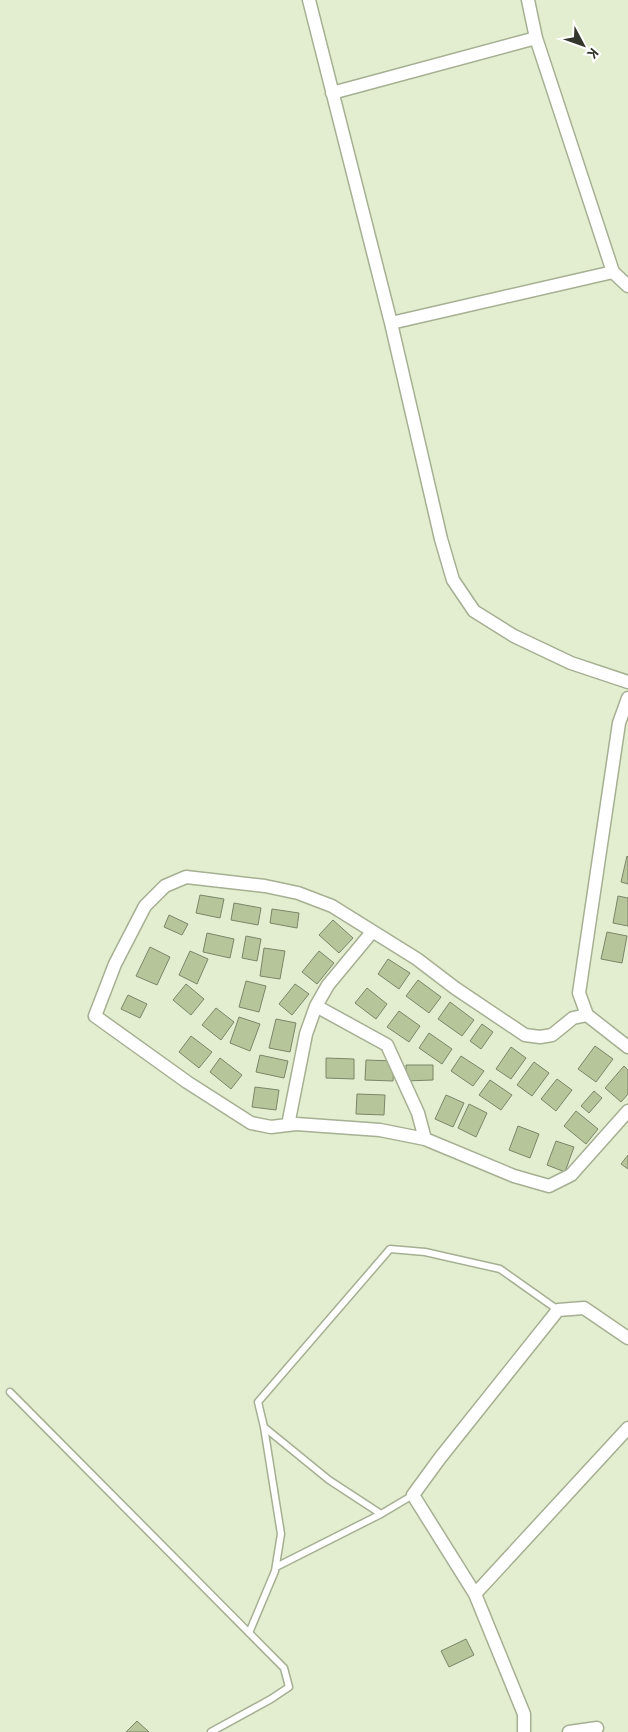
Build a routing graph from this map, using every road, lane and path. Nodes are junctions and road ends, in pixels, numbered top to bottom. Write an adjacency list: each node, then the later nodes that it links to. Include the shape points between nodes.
1 (309, 0): 4 (street)
2 (528, 0): 3 (street)
3 (536, 38): 4 (street); 5 (street)
4 (332, 93): 7 (street)
5 (613, 272): 6 (street); 7 (street)
6 (628, 286)
7 (391, 323): 8 (street, via 453,580 474,611 514,636 571,664)
8 (628, 682)
9 (628, 698): 12 (street, via 618,723 579,993)
10 (372, 932): 11 (street, via 328,985); 12 (street, via 417,959 525,1035 552,1035 573,1018); 15 (street, via 332,906 298,894 265,886 186,877 165,886 145,906 115,964 95,1016 251,1123 271,1127)
11 (316, 1006): 15 (street, via 306,1034); 16 (street, via 387,1045 418,1113)
12 (587, 1015): 13 (street)
13 (628, 1048)
14 (628, 1111): 16 (street, via 571,1175 549,1186 514,1176)
15 (288, 1125): 16 (street, via 380,1130)
16 (425, 1139)
17 (558, 1310): 18 (street, via 584,1308); 20 (lane, via 500,1269 425,1252 390,1250 258,1402); 22 (street)
18 (628, 1338)
19 (10, 1392): 26 (lane)
20 (264, 1427): 23 (lane, via 329,1480); 24 (lane, via 281,1534)
21 (628, 1428): 25 (street)
22 (413, 1496): 23 (lane); 25 (street)
23 (381, 1514): 24 (lane)
24 (276, 1567): 26 (lane)
25 (475, 1594): 29 (street, via 524,1714)
26 (250, 1633): 28 (lane, via 284,1668 289,1687)
27 (597, 1728): 30 (street)
28 (211, 1732)
29 (524, 1732)
30 (569, 1732)

